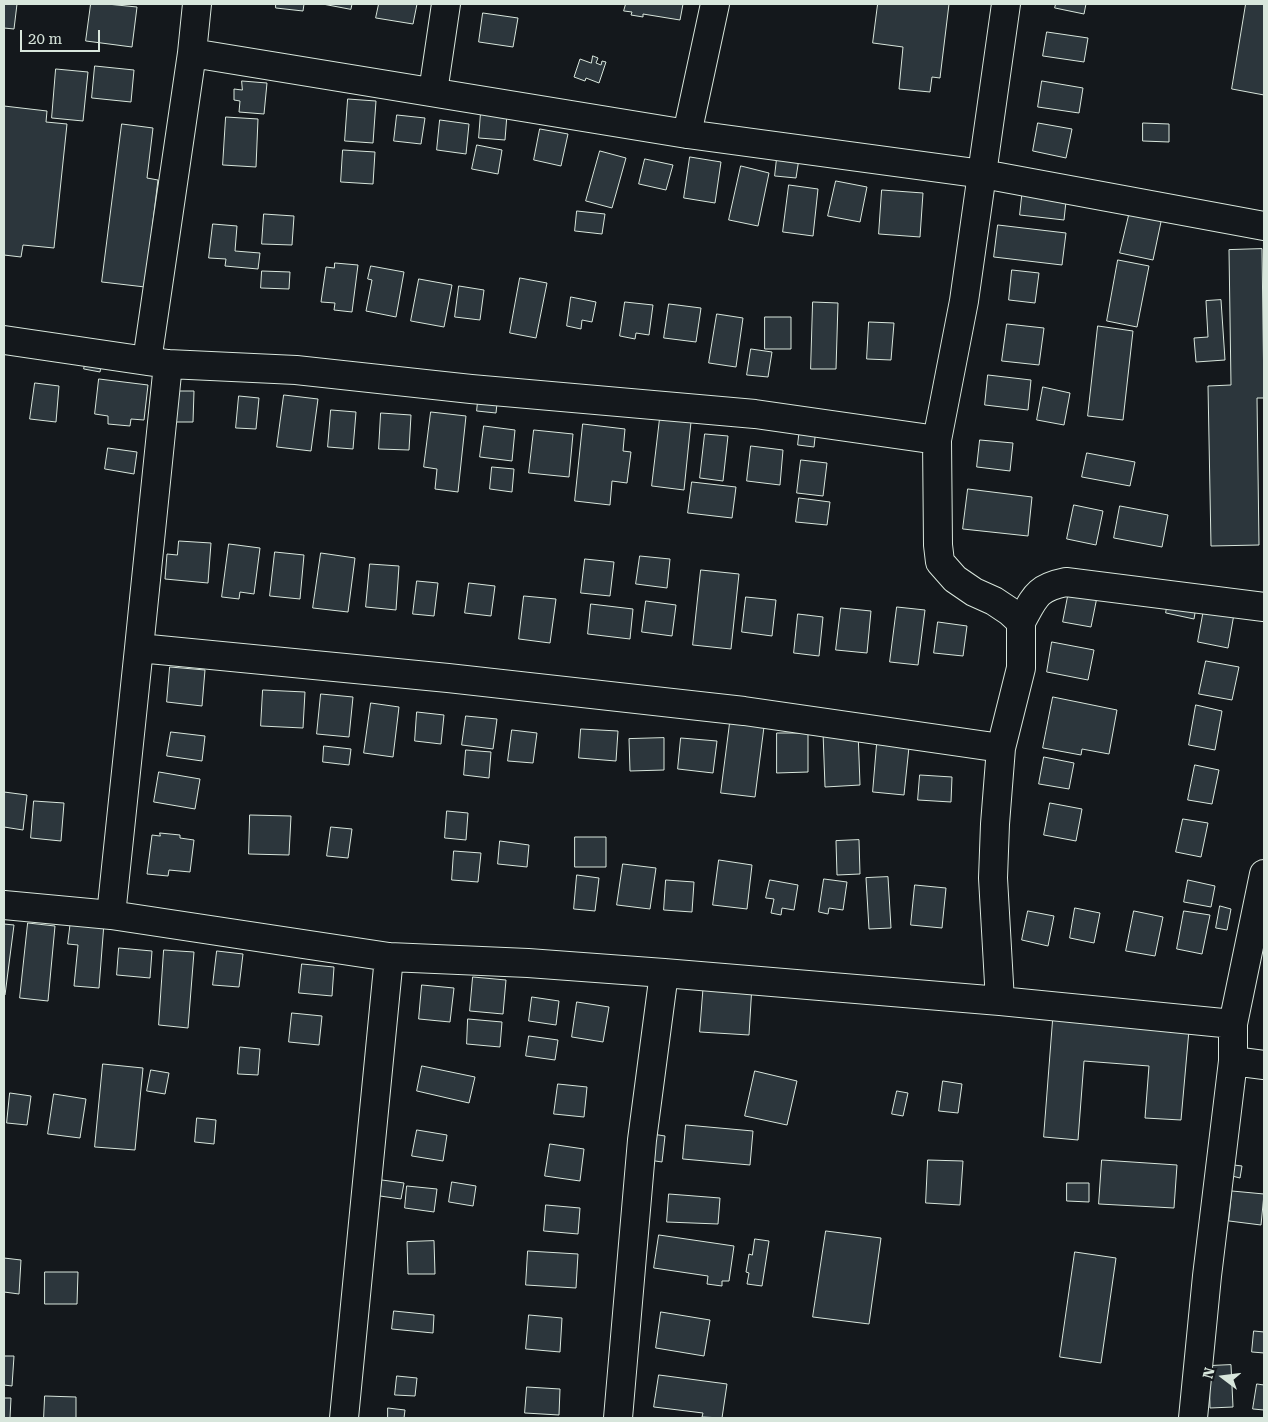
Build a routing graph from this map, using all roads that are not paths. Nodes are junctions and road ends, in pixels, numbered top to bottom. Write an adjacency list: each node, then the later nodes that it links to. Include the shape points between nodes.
1 (197, 4): 5 (street)
2 (446, 4): 6 (street)
3 (715, 4): 7 (street)
4 (1006, 4): 8 (street)
5 (192, 53): 6 (street); 11 (street)
6 (432, 92): 7 (street)
7 (687, 134): 8 (street)
8 (983, 174): 9 (street); 12 (street, via 964,300)
9 (1264, 226)
10 (4, 340): 11 (street)
11 (158, 362): 12 (street, via 296,370 755,414); 15 (street)
12 (937, 440): 14 (street, via 940,562 955,579 1002,606)
13 (1264, 607): 14 (street, via 1066,582 1049,585 1035,596)
14 (1021, 622): 16 (street, via 1020,668)
15 (139, 648): 16 (street, via 744,711); 19 (street)
16 (1001, 748): 22 (street, via 993,878)
17 (1264, 874): 23 (street)
18 (4, 905): 19 (street)
19 (111, 915): 20 (street)
20 (389, 957): 21 (street); 26 (street)
21 (664, 973): 22 (street); 27 (street, via 642,1140)
22 (1000, 1000): 23 (street)
23 (1233, 1024): 24 (street)
24 (1233, 1061): 25 (street); 28 (street)
25 (1264, 1065)
26 (344, 1418)
27 (618, 1418)
28 (1193, 1418)

